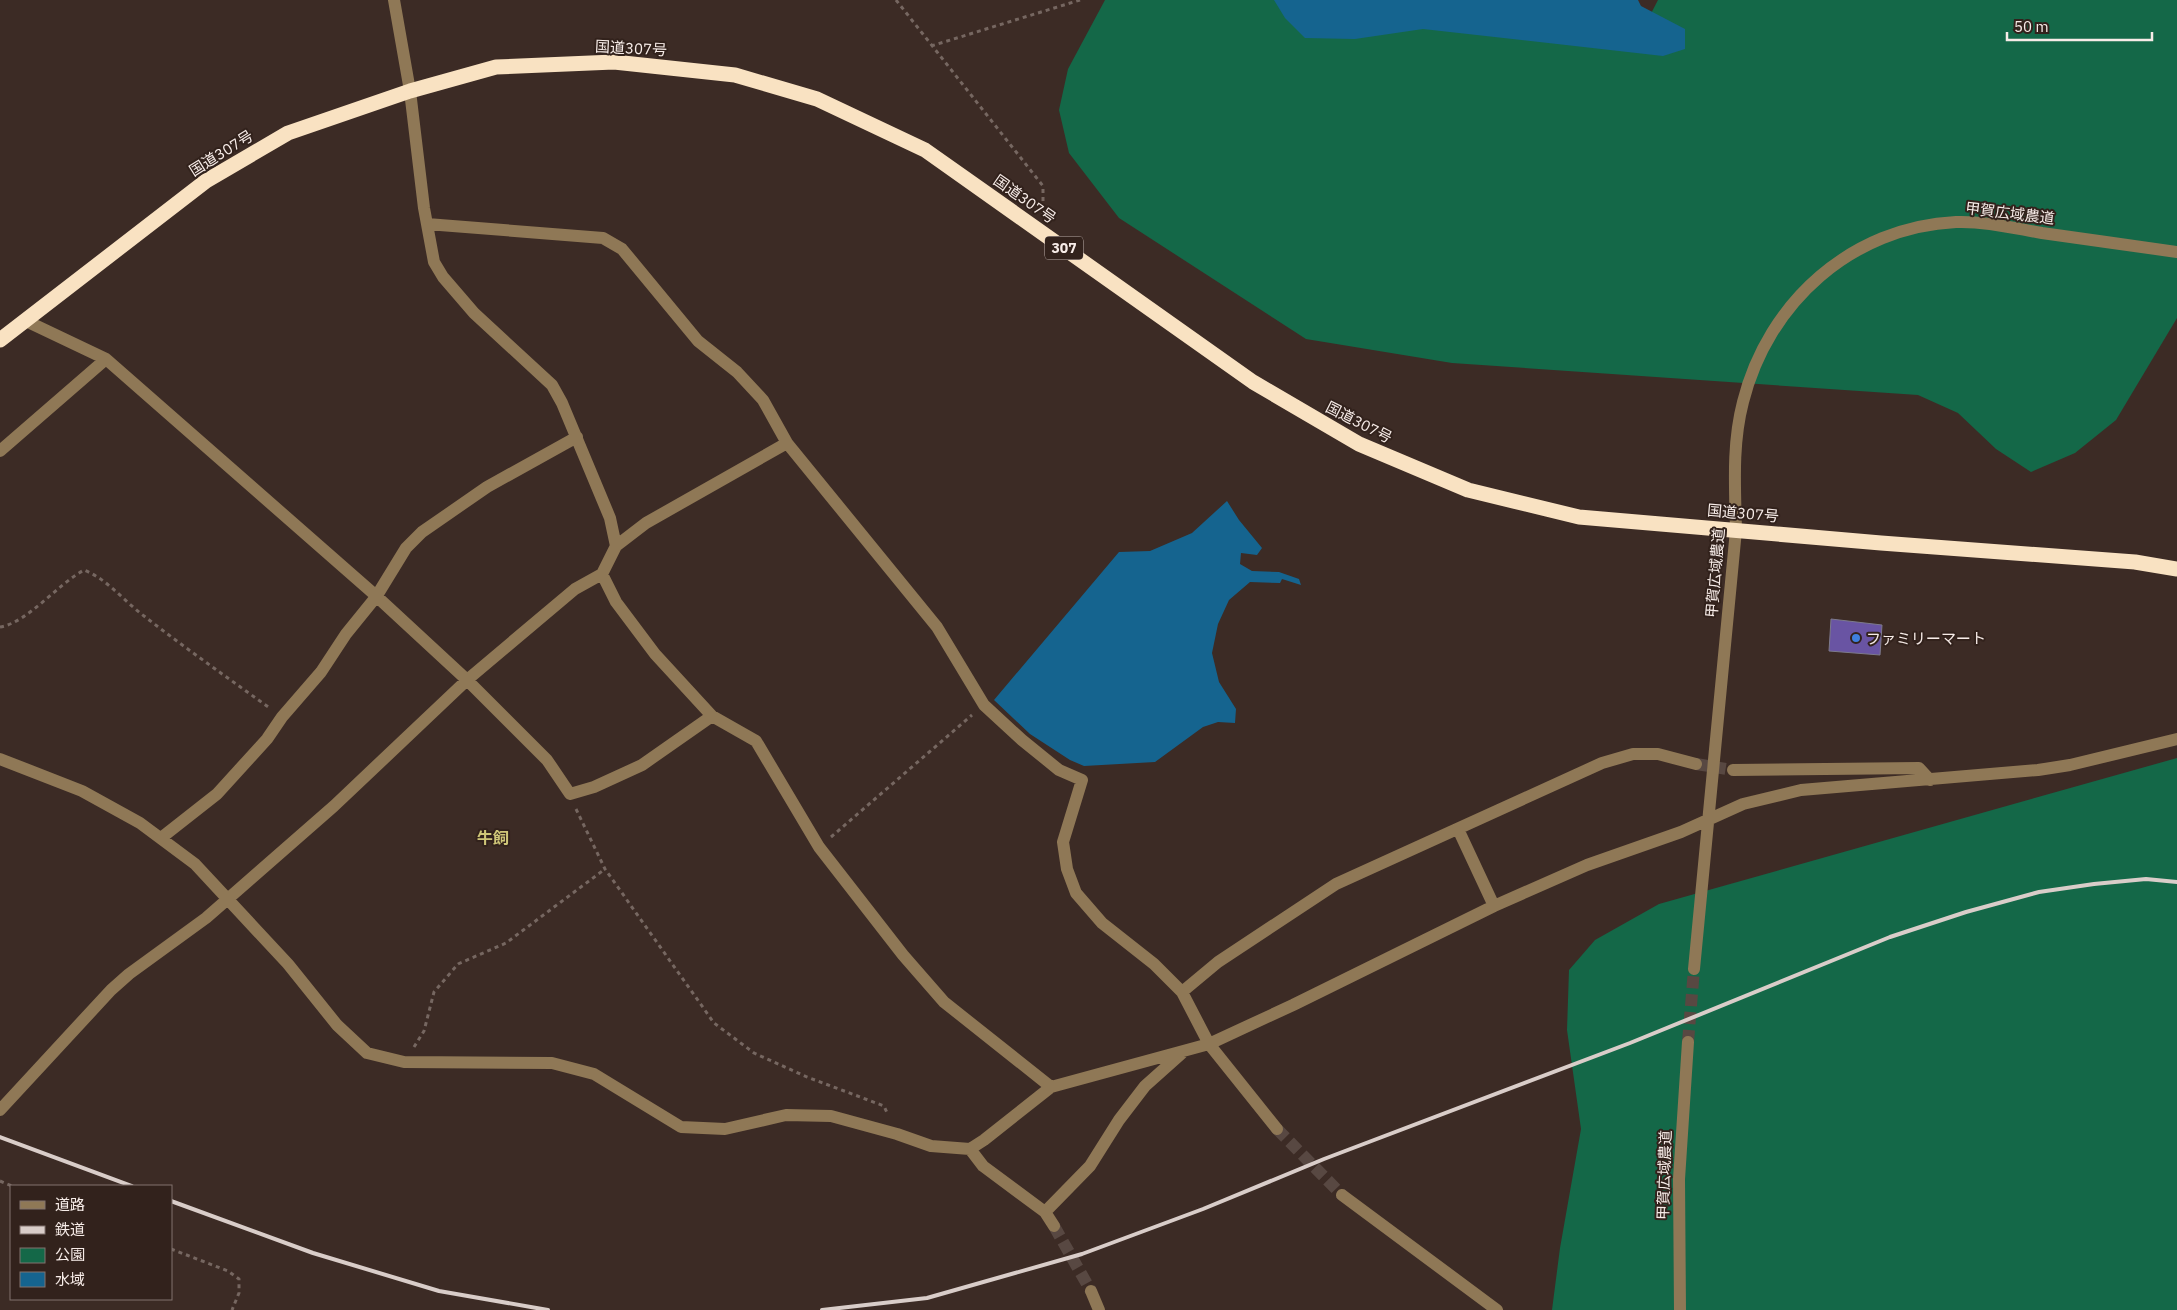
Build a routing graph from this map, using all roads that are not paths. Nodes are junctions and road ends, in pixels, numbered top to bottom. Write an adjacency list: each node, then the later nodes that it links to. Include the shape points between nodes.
1 (394, 0): 2 (street)
2 (410, 91): 3 (street); 5 (highway, 国道307号 / 307, via 288,133 231,166 206,181); 11 (highway, 国道307号 / 307, via 496,67 614,62 735,75 817,99 925,150 1252,382 1359,444 1468,490 1579,517)
3 (427, 224): 8 (street, via 434,262 443,278 474,313 552,386); 9 (street, via 603,238 622,249 698,341 737,372 763,400)
4 (2177, 252): 11 (street, 甲賀広域農道, via 1986,223 1958,222 1888,235 1835,263 1804,290 1781,317 1754,369 1743,402 1734,460)
5 (24, 320): 6 (highway, 国道307号 / 307); 7 (street)
6 (0, 340)
7 (106, 359): 10 (street); 15 (street)
8 (577, 438): 12 (street, via 610,518); 15 (street, via 488,487 422,532 406,548)
9 (787, 443): 12 (street, via 646,523); 29 (street, via 938,627 984,704 1059,770 1082,780 1063,842 1067,869 1076,893 1102,923 1154,964)
10 (0, 451)
11 (1736, 530): 13 (highway, 国道307号 / 307, via 2135,562); 23 (street, 甲賀広域農道)
12 (616, 546): 14 (street)
13 (2177, 570)
14 (602, 574): 16 (street, via 575,589); 17 (street, via 616,602 655,654)
15 (376, 597): 16 (street); 25 (street, via 267,738 217,794)
16 (467, 680): 17 (street, via 547,760 570,794 642,765); 26 (street, via 334,806)
17 (712, 716): 33 (street, via 756,741 819,847 944,1002)
18 (2177, 740): 22 (street, via 2038,770)
19 (0, 758): 25 (street, via 82,791)
20 (1696, 764): 24 (street, via 1658,754 1633,754 1602,763)
21 (1733, 770): 22 (street, via 1919,768)
22 (1930, 780): 23 (street, via 1801,790 1743,804)
23 (1708, 820): 27 (street, via 1587,865); 28 (street, 甲賀広域農道)
24 (1458, 829): 27 (street); 29 (street, via 1336,884 1218,962)
25 (161, 838): 26 (street, via 195,864)
26 (228, 898): 34 (street, via 111,990); 36 (street, via 288,964 337,1025 367,1053 404,1062 552,1063 594,1074 681,1127 725,1129 786,1114 831,1116 931,1146)
27 (1494, 906): 31 (street)
28 (1694, 969)
29 (1182, 992): 31 (street)
30 (1688, 1042): 43 (street, 甲賀広域農道, via 1679,1178)
31 (1209, 1044): 32 (street); 35 (street)
32 (1184, 1051): 33 (street); 38 (street, via 1145,1086 1118,1120 1090,1166)
33 (1050, 1087): 36 (street)
34 (0, 1110)
35 (1277, 1129)
36 (970, 1149): 38 (street, via 983,1166)
37 (1342, 1195): 42 (street)
38 (1045, 1212): 39 (street)
39 (1054, 1226)
40 (1091, 1291): 41 (street)
41 (1098, 1310)
42 (1497, 1310)
43 (1680, 1310)

